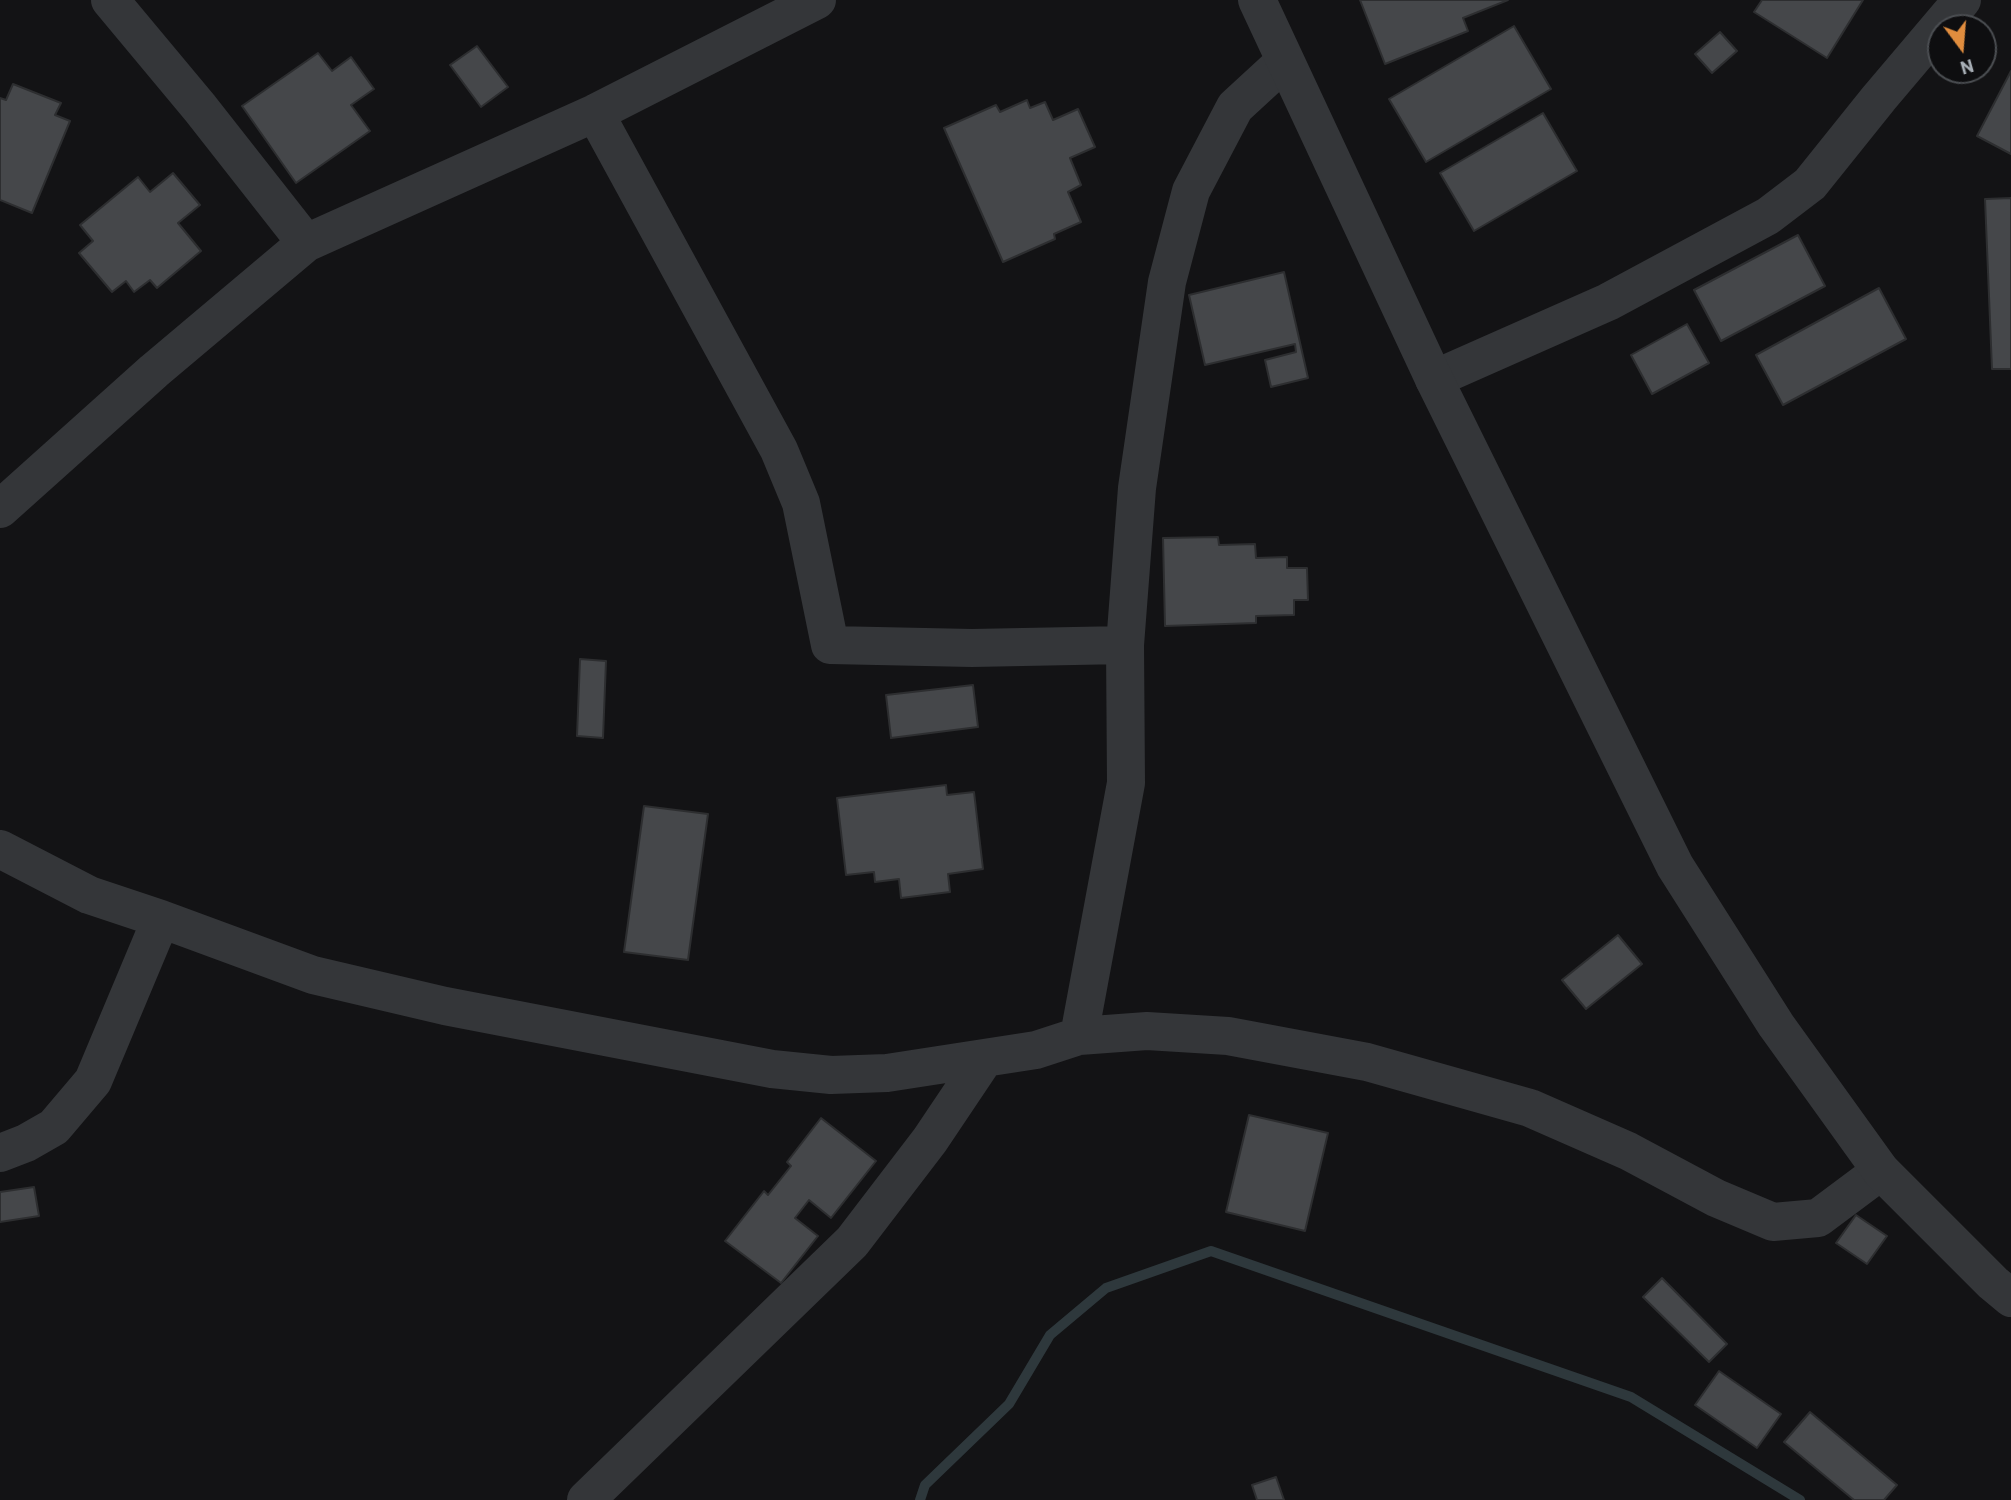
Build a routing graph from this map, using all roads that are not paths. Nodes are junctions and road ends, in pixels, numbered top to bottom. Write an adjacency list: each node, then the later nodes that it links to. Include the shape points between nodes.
1 (110, 0): 7 (street)
2 (817, 0): 6 (street)
3 (1258, 0): 5 (street)
4 (1962, 0): 8 (street, via 1810,184 1768,216 1608,302)
5 (1285, 61): 8 (street); 10 (street, via 1236,107 1187,204 1167,282 1139,474)
6 (595, 113): 7 (street); 10 (street, via 779,450 801,503 830,645)
7 (306, 243): 9 (street)
8 (1434, 379): 16 (street, via 1675,866 1776,1025)
9 (0, 509)
10 (1125, 645): 13 (street, via 1126,783)
11 (0, 849): 12 (street, via 89,895)
12 (161, 919): 14 (street, via 313,975 445,1006 772,1069 831,1075 887,1073); 15 (street, via 93,1081 54,1127)
13 (1079, 1036): 14 (street, via 1036,1050); 16 (street, via 1147,1031 1228,1036 1367,1062 1530,1108 1773,1222 1818,1218)
14 (985, 1058): 18 (street, via 852,1242)
15 (0, 1153)
16 (1881, 1171): 17 (street)
17 (2011, 1298)
18 (586, 1500)

